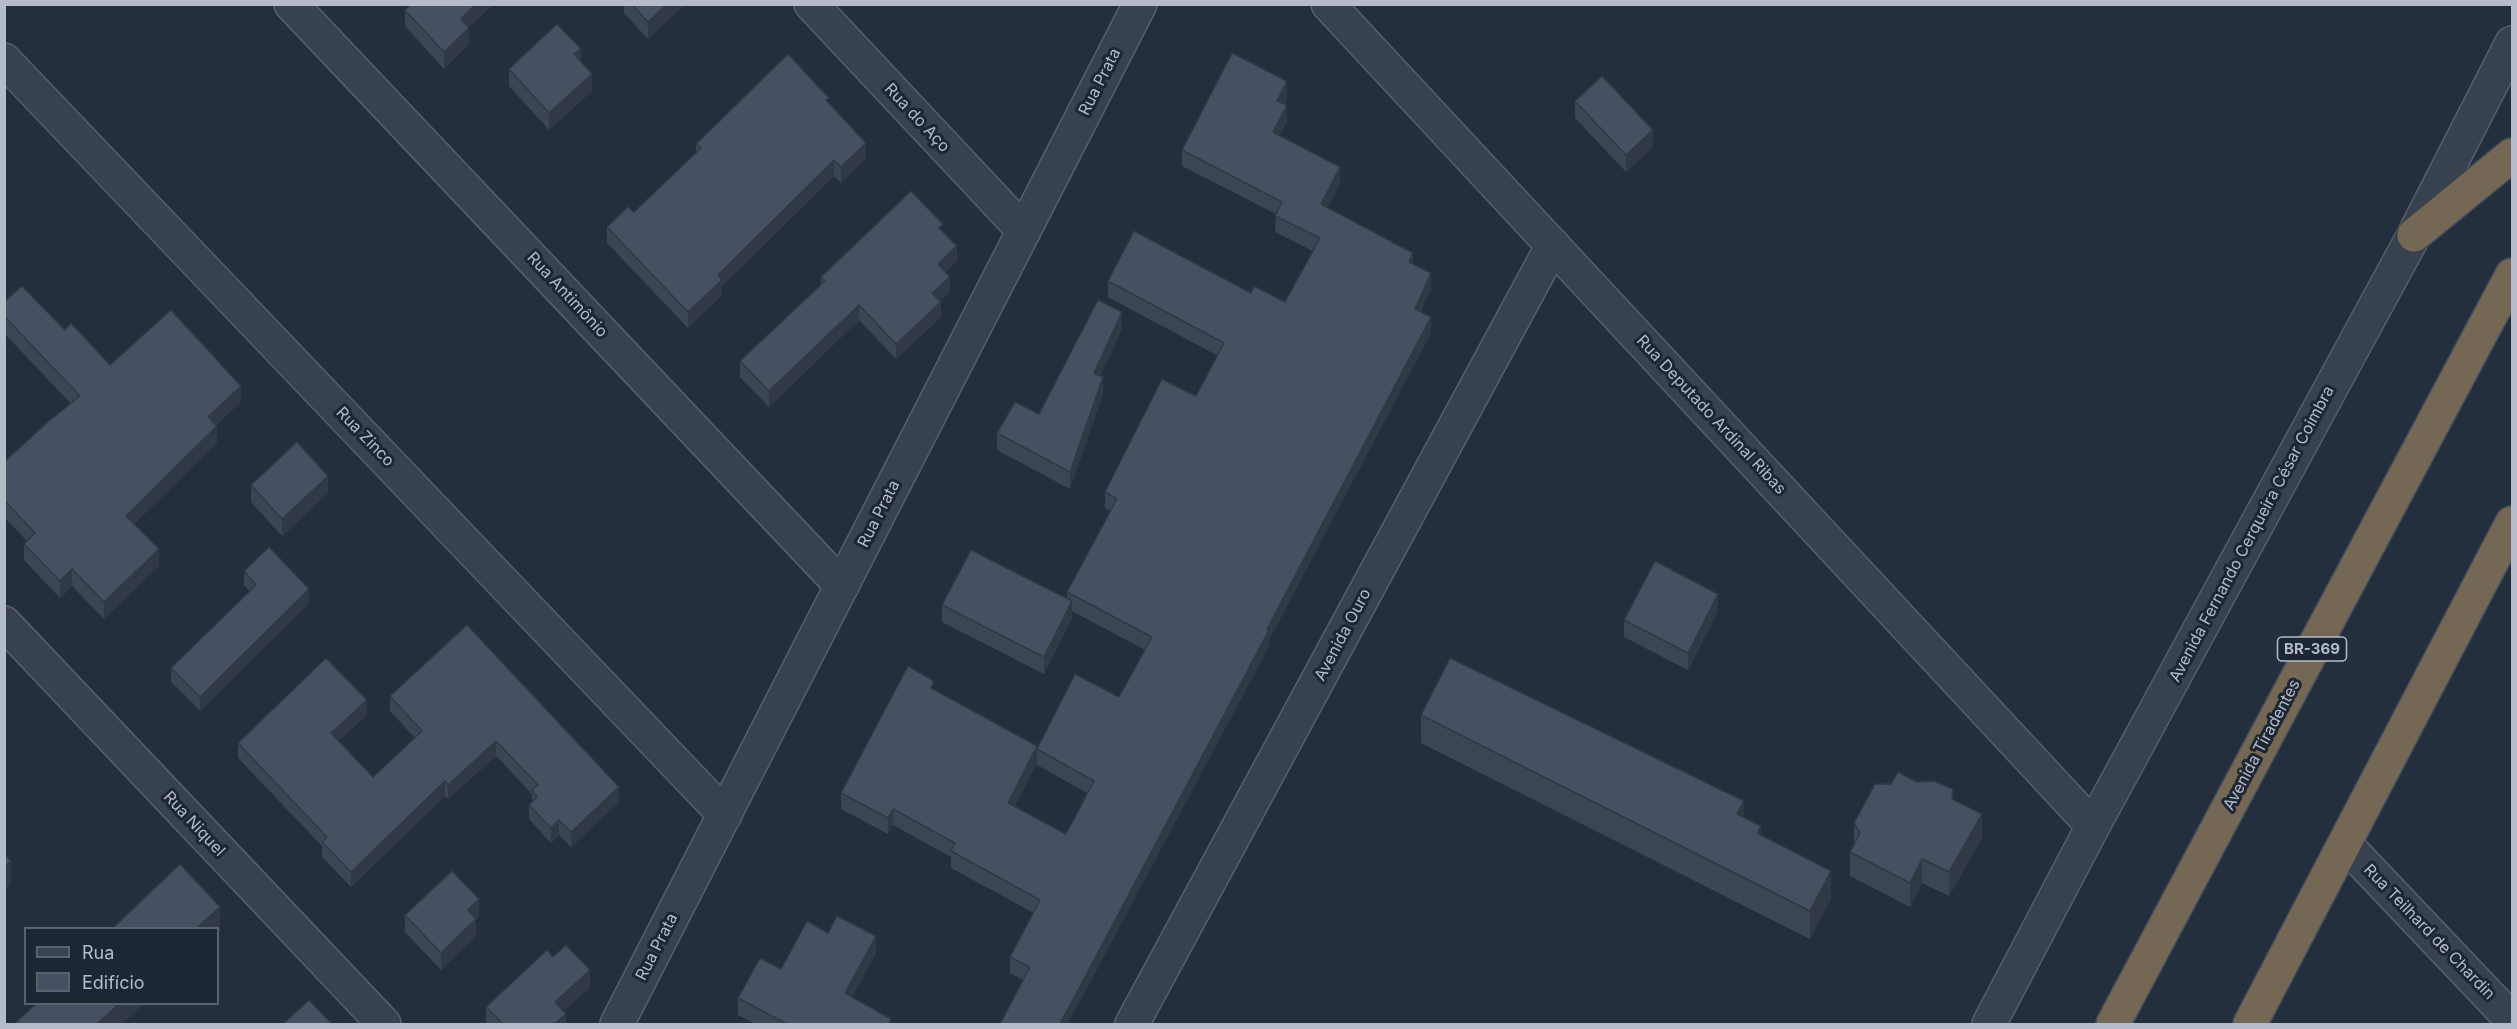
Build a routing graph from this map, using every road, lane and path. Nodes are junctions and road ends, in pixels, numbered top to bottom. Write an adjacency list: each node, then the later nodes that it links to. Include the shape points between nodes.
1 (291, 4): 13 (street, Rua Antimônio)
2 (810, 4): 8 (street, Rua do Aço)
3 (1140, 4): 8 (street, Rua Prata)
4 (1328, 4): 10 (street, Rua Deputado Ardinal Ribas)
5 (2512, 43): 9 (street, Avenida Fernando Cerqueira César Coimbra)
6 (4, 60): 15 (street, Rua Zinco)
7 (2512, 155): 9 (highway)
8 (1024, 231): 13 (street, Rua Prata)
9 (2414, 235): 16 (street, Avenida Fernando Cerqueira César Coimbra)
10 (1553, 245): 16 (street, Rua Deputado Ardinal Ribas); 21 (street, Avenida Ouro)
11 (2512, 274): 23 (highway, Avenida Tiradentes / BR-369)
12 (2512, 523): 17 (highway)
13 (842, 586): 15 (street, Rua Prata)
14 (4, 623): 19 (street, Rua Niquel)
15 (725, 814): 20 (street, Rua Prata)
16 (2093, 826): 22 (street, Avenida Fernando Cerqueira César Coimbra)
17 (2345, 844): 18 (street, Rua Teilhard de Chardin); 24 (highway)
18 (2512, 1020)
19 (384, 1024)
20 (617, 1024)
21 (1132, 1024)
22 (1989, 1024)
23 (2113, 1024)
24 (2250, 1024)

